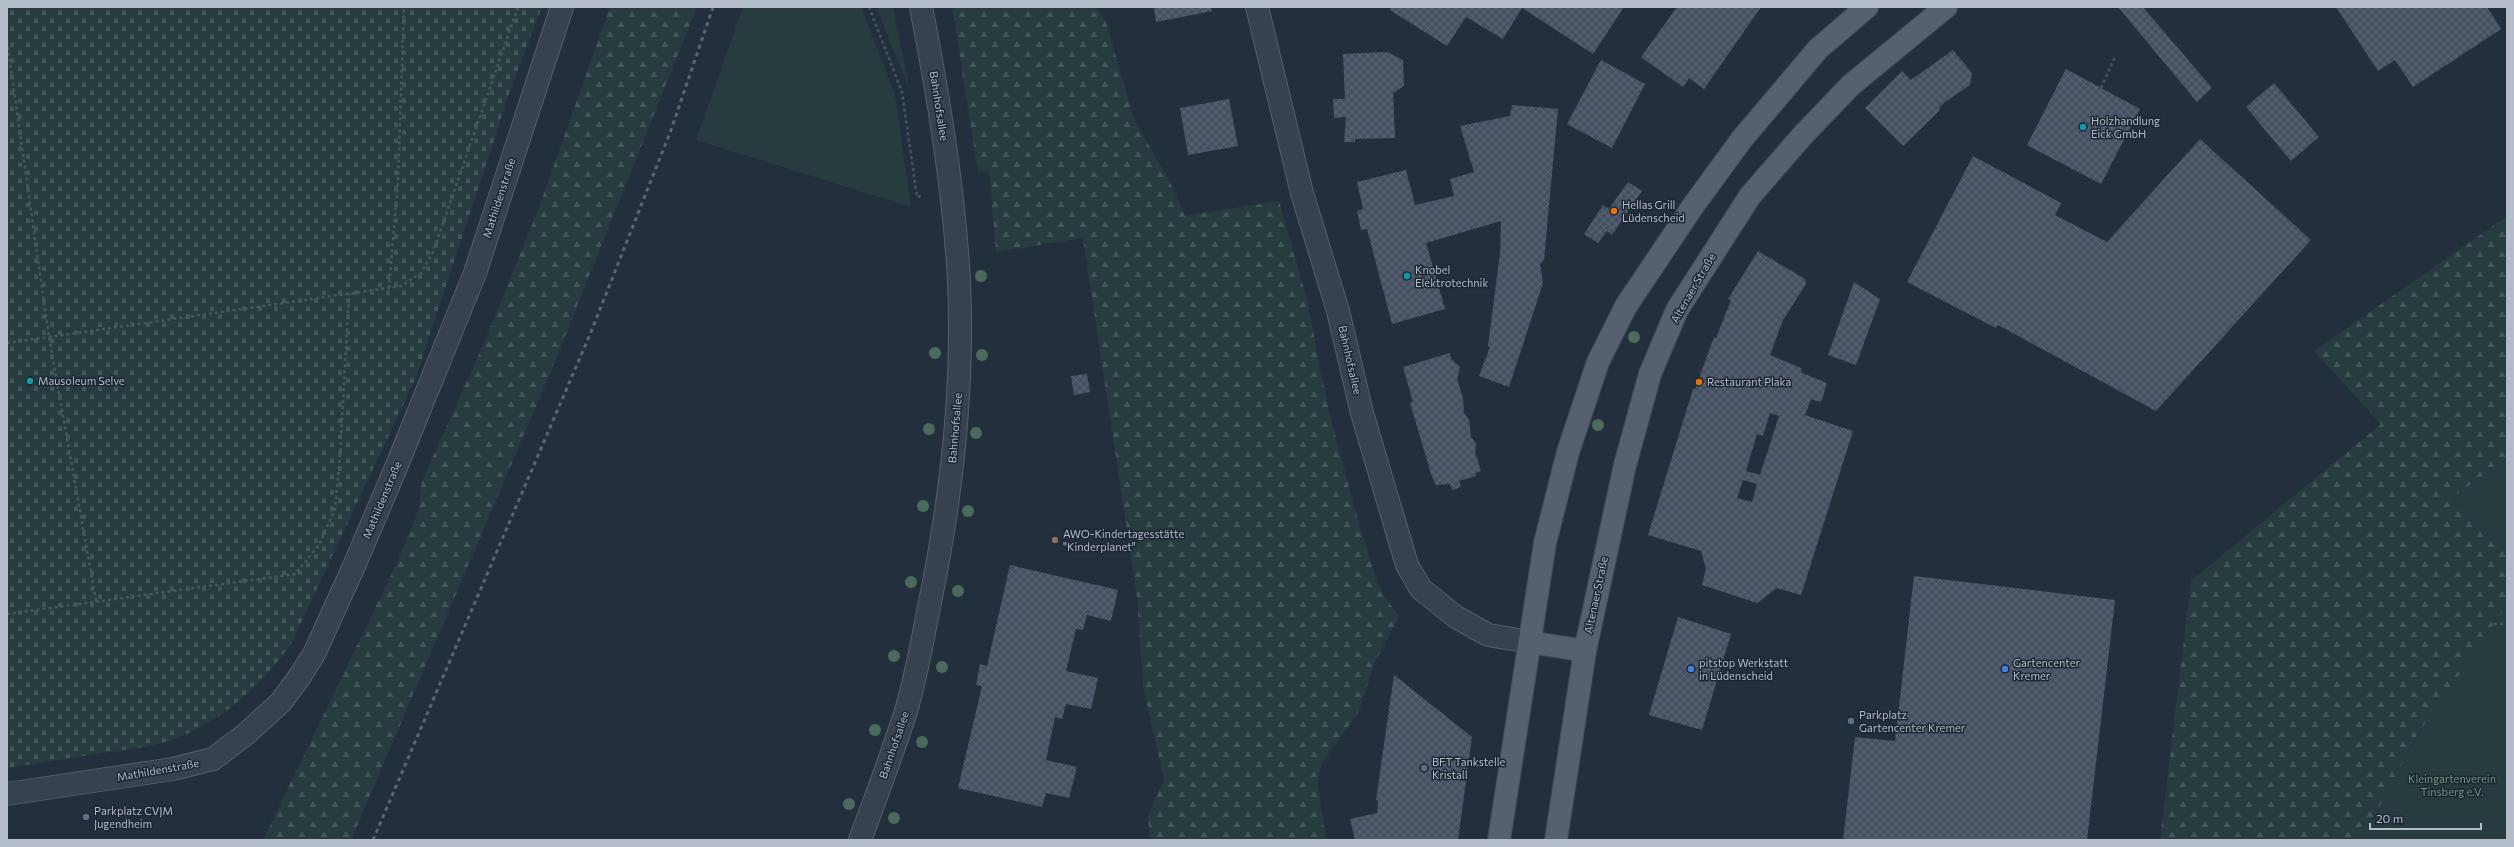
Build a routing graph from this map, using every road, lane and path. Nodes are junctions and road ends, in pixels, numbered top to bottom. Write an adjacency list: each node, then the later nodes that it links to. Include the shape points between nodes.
1 (404, 7): 13 (path, via 398,180)
2 (518, 7): 13 (path, via 433,252 421,273 400,286)
3 (562, 7): 23 (street, Mathildenstraße, via 475,273 357,560 314,654 298,679 281,702 246,734 213,759 174,769)
4 (869, 7): 12 (path, via 902,92 917,197)
5 (921, 7): 12 (street, Bahnhofsallee, via 941,109)
6 (1257, 7): 21 (street, Bahnhofsallee, via 1302,192 1338,311 1362,413 1407,565 1421,589 1456,617 1488,635)
7 (1867, 7): 21 (main road, via 1818,49 1742,139 1693,206 1626,306 1598,362 1568,452 1546,543)
8 (1946, 7): 22 (main road, Altenaer Straße, via 1851,85 1803,135 1750,196 1677,310 1650,374 1625,465)
9 (7, 40): 15 (path)
10 (2115, 58): 11 (path)
11 (2101, 88)
12 (950, 193): 24 (street, Bahnhofsallee, via 959,283 958,404 945,533 906,710)
13 (389, 288): 14 (path)
14 (349, 293): 15 (path); 17 (path, via 340,456 334,509 319,544 307,562 295,574)
15 (49, 336): 16 (path); 17 (path)
16 (7, 343)
17 (96, 601): 18 (path)
18 (7, 614)
19 (2494, 624): 20 (path)
20 (2507, 624)
21 (1530, 642): 22 (main road); 25 (main road)
22 (1585, 651): 26 (main road, Altenaer Straße)
23 (7, 794)
24 (860, 840)
25 (1499, 840)
26 (1556, 840)

